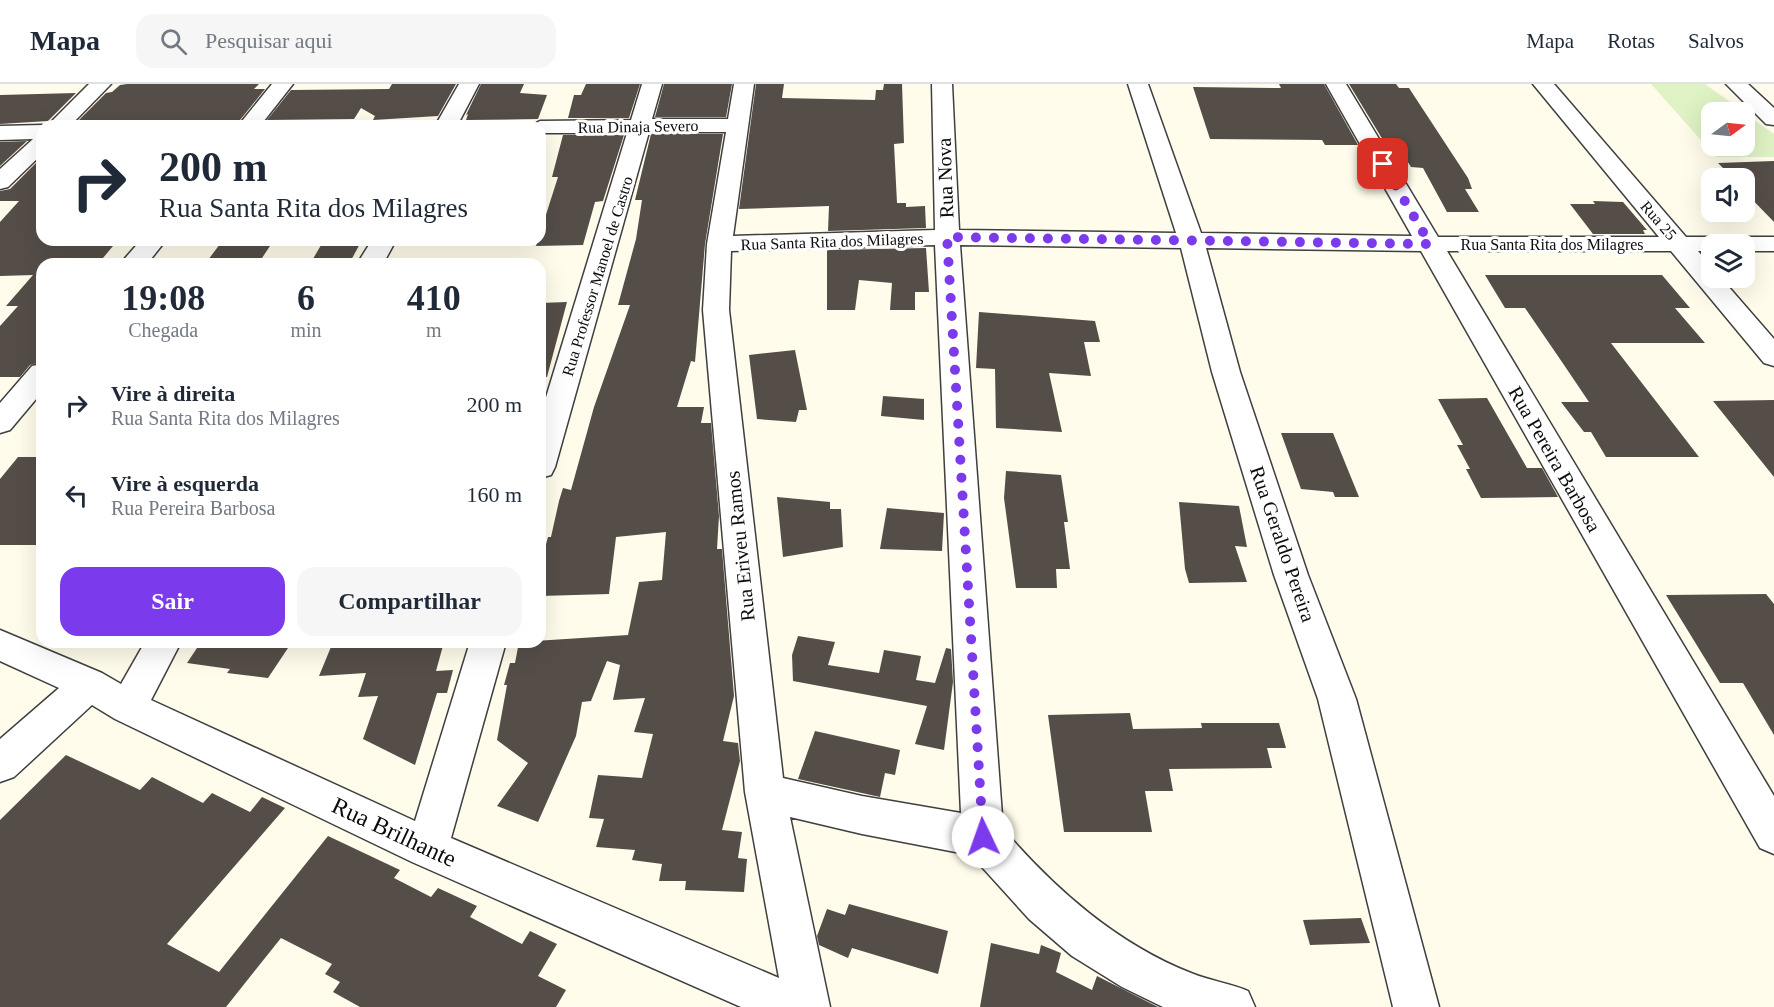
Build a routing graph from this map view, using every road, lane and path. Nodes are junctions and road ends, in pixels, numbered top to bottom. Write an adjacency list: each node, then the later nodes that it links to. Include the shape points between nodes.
1 (101, 84): 12 (street)
2 (284, 84): 13 (street)
3 (469, 84): 14 (street)
4 (652, 84): 15 (street, Rua Professor Manoel de Castro)
5 (744, 84): 16 (street, Rua Eriveu Ramos)
6 (942, 84): 22 (street, Rua Nova)
7 (1138, 84): 23 (street, Rua Geraldo Pereira)
8 (1336, 84): 25 (street, Rua Pereira Barbosa)
9 (1543, 84): 26 (street, Rua 25)
10 (1736, 84): 11 (street)
11 (1774, 119)
12 (64, 120)
13 (254, 120)
14 (449, 120)
15 (642, 125): 16 (street, Rua Dinaja Severo); 17 (street, Rua Dinaja Severo); 33 (street, Rua Professor Manoel de Castro)
16 (737, 125): 24 (street, Rua Eriveu Ramos)
17 (546, 127)
18 (36, 132): 19 (street)
19 (0, 133)
20 (36, 148): 21 (street)
21 (0, 182)
22 (947, 237): 23 (street, Rua Santa Rita dos Milagres); 24 (street, Rua Santa Rita dos Milagres); 42 (street, Rua Nova)
23 (1191, 240): 25 (street, Rua Santa Rita dos Milagres); 47 (street, Rua Geraldo Pereira, via 1251,451 1337,699)
24 (719, 244): 40 (street, Rua Eriveu Ramos, via 716,310)
25 (1430, 244): 26 (street, Rua Santa Rita dos Milagres); 41 (street, Rua Pereira Barbosa)
26 (1680, 244): 27 (street, Rua Santa Rita dos Milagres); 30 (street, Rua 25)
27 (1774, 244)
28 (149, 246): 29 (street)
29 (139, 258)
30 (1774, 357)
31 (36, 380): 32 (street)
32 (0, 423)
33 (546, 447)
34 (0, 645): 37 (street, Rua Brilhante)
35 (161, 648): 38 (street)
36 (486, 648): 43 (street)
37 (90, 684): 38 (street, Rua Brilhante); 39 (street)
38 (128, 706): 43 (street, Rua Brilhante)
39 (0, 764)
40 (765, 792): 42 (street); 45 (street, Rua Eriveu Ramos)
41 (1774, 834)
42 (983, 837): 46 (street, via 1038,899 1080,937 1138,973)
43 (427, 848): 44 (street, Rua Brilhante)
44 (794, 1007)
45 (807, 1007)
46 (1232, 1007)
47 (1416, 1007)

